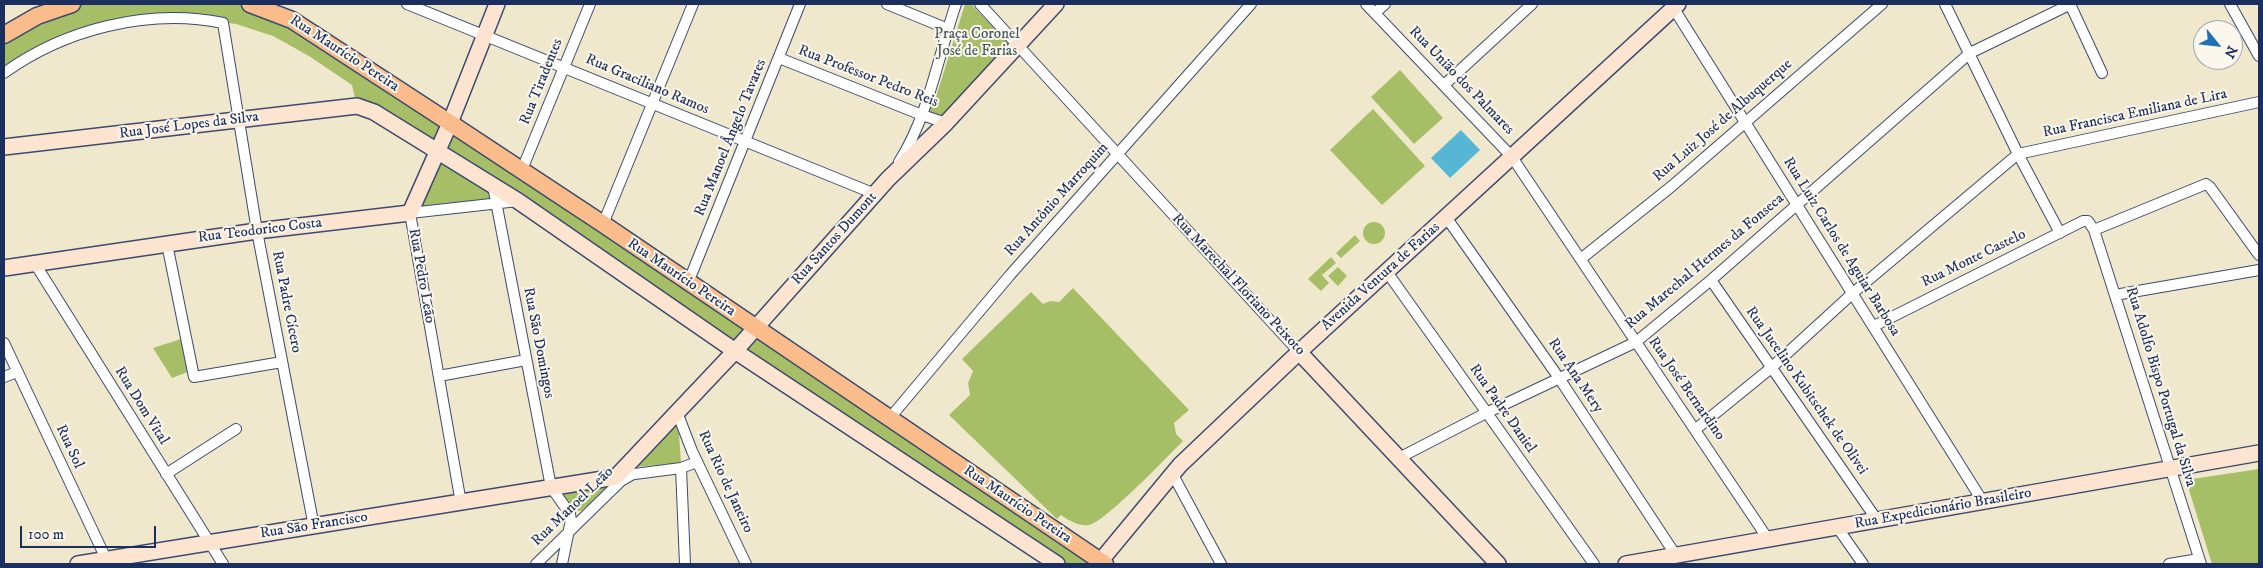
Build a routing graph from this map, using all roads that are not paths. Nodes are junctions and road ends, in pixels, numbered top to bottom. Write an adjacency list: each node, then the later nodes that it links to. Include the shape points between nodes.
1 (72, 4): 23 (main road, via 37,16)
2 (407, 4): 24 (street, Rua Graciliano Ramos)
3 (497, 4): 24 (street, Rua Pedro Leão)
4 (590, 4): 29 (street, Rua Tiradentes)
5 (693, 4): 34 (street)
6 (800, 4): 28 (street, Rua Manoel Ângelo Tavares)
7 (887, 4): 22 (street)
8 (956, 4): 22 (street)
9 (980, 4): 25 (street, Rua Marechal Floriano Peixoto)
10 (1056, 4): 25 (street, Rua Santos Dumont)
11 (1251, 4): 45 (street, Rua Antônio Marroquim)
12 (1366, 4): 21 (street, Rua União dos Palmares)
13 (1385, 4): 21 (street)
14 (1532, 4): 32 (street)
15 (1882, 4): 39 (street, Rua Luiz José de Albuquerque)
16 (1945, 4): 26 (street)
17 (2070, 4): 26 (street, Rua Marechal Hermes da Fonseca); 31 (street)
18 (2230, 4): 27 (street)
19 (259, 5): 40 (main road, Rua Maurício Pereira, via 292,20)
20 (1674, 5): 39 (street, Rua Luiz Carlos de Aguiar Barbosa); 46 (street, Avenida Ventura de Farias)
21 (1375, 13): 32 (street, Rua União dos Palmares)
22 (948, 28): 36 (street)
23 (4, 35)
24 (484, 36): 29 (street, Rua Graciliano Ramos); 40 (street, Rua Pedro Leão)
25 (1018, 45): 38 (street, Rua Santos Dumont); 45 (street, Rua Marechal Floriano Peixoto)
26 (1970, 53): 44 (street); 53 (street, Rua Marechal Hermes da Fonseca)
27 (2259, 56)
28 (779, 58): 36 (street, Rua Professor Pedro Reis); 41 (street, Rua Manoel Ângelo Tavares)
29 (564, 67): 34 (street, Rua Graciliano Ramos); 47 (street, Rua Tiradentes)
30 (4, 73): 37 (street, Rua Padre Cícero, via 48,46 97,29 156,19 223,22)
31 (2102, 73)
32 (1444, 85): 46 (street, Rua União dos Palmares)
33 (2259, 102): 44 (street, Rua Francisca Emiliana de Lira)
34 (652, 104): 41 (street, Rua Graciliano Ramos); 57 (street)
35 (374, 112): 37 (street, Rua José Lopes da Silva, via 357,106); 43 (street, Rua Maurício Pereira)
36 (922, 115): 38 (street, Rua Professor Pedro Reis); 48 (street, via 907,150)
37 (241, 120): 42 (street, Rua José Lopes da Silva); 58 (street, Rua Padre Cícero)
38 (946, 122): 48 (street, Rua Santos Dumont)
39 (1745, 122): 53 (street, Rua Luiz Carlos de Aguiar Barbosa); 63 (street, Rua Luiz José de Albuquerque)
40 (450, 123): 43 (street, Rua Pedro Leão); 47 (main road, Rua Maurício Pereira)
41 (746, 142): 50 (street, Rua Graciliano Ramos); 69 (street, Rua Manoel Ângelo Tavares)
42 (4, 147)
43 (438, 150): 49 (street, Rua Maurício Pereira); 54 (street, Rua Pedro Leão)
44 (2018, 154): 60 (street); 70 (street)
45 (1117, 155): 77 (street, Rua Marechal Floriano Peixoto); 87 (street, Rua Antônio Marroquim, via 1010,275)
46 (1512, 157): 55 (street, Avenida Ventura de Farias); 63 (street, Rua José Bernardino)
47 (521, 172): 57 (main road, Rua Maurício Pereira)
48 (888, 179): 50 (street, Rua Santos Dumont)
49 (494, 186): 51 (street, Rua Maurício Pereira); 52 (street, Rua São Domingos)
50 (875, 194): 73 (street, Rua Santos Dumont)
51 (518, 201): 52 (street, Rua Teodorico Costa); 76 (street, Rua Maurício Pereira)
52 (496, 204): 54 (street, Rua Teodorico Costa); 78 (street, Rua São Domingos)
53 (1797, 205): 68 (street, Rua Marechal Hermes da Fonseca); 70 (street, Rua Luiz Carlos de Aguiar Barbosa)
54 (410, 214): 58 (street, Rua Teodorico Costa); 82 (street, Rua Pedro Leão)
55 (1446, 217): 67 (street, Avenida Ventura de Farias); 84 (street, Rua Ana Mery)
56 (2088, 221): 59 (street, Rua Adolfo Bispo Portugal da Silva); 60 (street, Rua Monte Castelo)
57 (603, 224): 69 (main road, Rua Maurício Pereira)
58 (257, 230): 61 (street, Rua Teodorico Costa); 79 (street, Rua Padre Cícero)
59 (2094, 230): 62 (street, via 2206,184); 71 (street, Rua Adolfo Bispo Portugal da Silva)
60 (2060, 233): 72 (street, Rua Monte Castelo)
61 (166, 244): 64 (street, Rua Teodorico Costa); 79 (street, via 194,377)
62 (2259, 255)
63 (1582, 258): 74 (street, Rua José Bernardino)
64 (34, 262): 65 (street, Rua Teodorico Costa); 96 (street, Rua Dom Vital)
65 (4, 268)
66 (2259, 270): 71 (street)
67 (1387, 272): 77 (street, Avenida Ventura de Farias); 86 (street, Rua Padre Daniel)
68 (1711, 280): 74 (street, Rua Marechal Hermes da Fonseca); 80 (street, Rua Jucelino Kubitschek de Olivei)
69 (688, 282): 73 (main road, Rua Maurício Pereira)
70 (1853, 293): 72 (street, Rua Luiz Carlos de Aguiar Barbosa); 80 (street)
71 (2115, 295): 94 (street, Rua Adolfo Bispo Portugal da Silva)
72 (1874, 326): 100 (street, Rua Luiz Carlos de Aguiar Barbosa)
73 (756, 328): 76 (street, Rua Santos Dumont); 87 (main road, Rua Maurício Pereira)
74 (1636, 342): 84 (street, Rua Marechal Hermes da Fonseca); 89 (street, Rua José Bernardino)
75 (4, 343): 81 (street, Rua Sol)
76 (735, 351): 85 (street, Rua Santos Dumont); 118 (street, Rua Maurício Pereira)
77 (1299, 352): 91 (street, Rua Marechal Floriano Peixoto); 95 (street, Avenida Ventura de Farias)
78 (526, 360): 82 (street); 99 (street, Rua São Domingos)
79 (282, 362): 103 (street, Rua Padre Cícero)
80 (1771, 368): 89 (street); 102 (street, Rua Jucelino Kubitschek de Olivei)
81 (17, 372): 83 (street); 109 (street, Rua Sol)
82 (439, 376): 101 (street, Rua Pedro Leão)
83 (4, 377)
84 (1559, 378): 86 (street, Rua Marechal Hermes da Fonseca); 108 (street, Rua Ana Mery)
85 (677, 412): 92 (street, Rua Rio de Janeiro); 98 (street, Rua Santos Dumont)
86 (1486, 413): 91 (street, Rua Marechal Hermes da Fonseca); 121 (street, Rua Padre Daniel)
87 (889, 419): 111 (main road, Rua Maurício Pereira)
88 (236, 429): 96 (street)
89 (1696, 429): 106 (street, Rua José Bernardino)
90 (2259, 453): 94 (street, Rua Expedicionário Brasileiro)
91 (1399, 458): 120 (street, Rua Marechal Floriano Peixoto)
92 (697, 462): 93 (street); 117 (street, Rua Rio de Janeiro)
93 (681, 468): 97 (street); 116 (street)
94 (2169, 470): 100 (street, Rua Expedicionário Brasileiro); 110 (street, Rua Adolfo Bispo Portugal da Silva)
95 (1172, 473): 111 (street, Avenida Ventura de Farias); 119 (street)
96 (166, 474): 107 (street, Rua Dom Vital)
97 (633, 474): 98 (street); 105 (street, Rua Manoel Leão, via 620,481)
98 (616, 476): 99 (street, Rua São Francisco)
99 (551, 487): 101 (street, Rua São Francisco); 105 (street, via 570,514)
100 (1983, 502): 102 (street, Rua Expedicionário Brasileiro)
101 (461, 503): 103 (street, Rua São Francisco)
102 (1877, 520): 104 (street, Rua Expedicionário Brasileiro)
103 (314, 527): 107 (street, Rua São Francisco)
104 (1837, 527): 106 (street, Rua Expedicionário Brasileiro); 123 (street)
105 (571, 528): 114 (street, Rua Manoel Leão); 115 (street)
106 (1768, 539): 108 (street, Rua Expedicionário Brasileiro)
107 (208, 542): 109 (street, Rua São Francisco); 113 (street, Rua Dom Vital)
108 (1675, 554): 122 (street, Rua Expedicionário Brasileiro)
109 (107, 562): 112 (street, Rua São Francisco)
110 (2200, 562): 124 (street)
111 (1101, 563)
112 (78, 564)
113 (223, 564)
114 (536, 564)
115 (562, 564)
116 (685, 564)
117 (746, 564)
118 (1057, 564)
119 (1221, 564)
120 (1498, 564)
121 (1594, 564)
122 (1626, 564)
123 (1863, 564)
124 (2169, 564)

